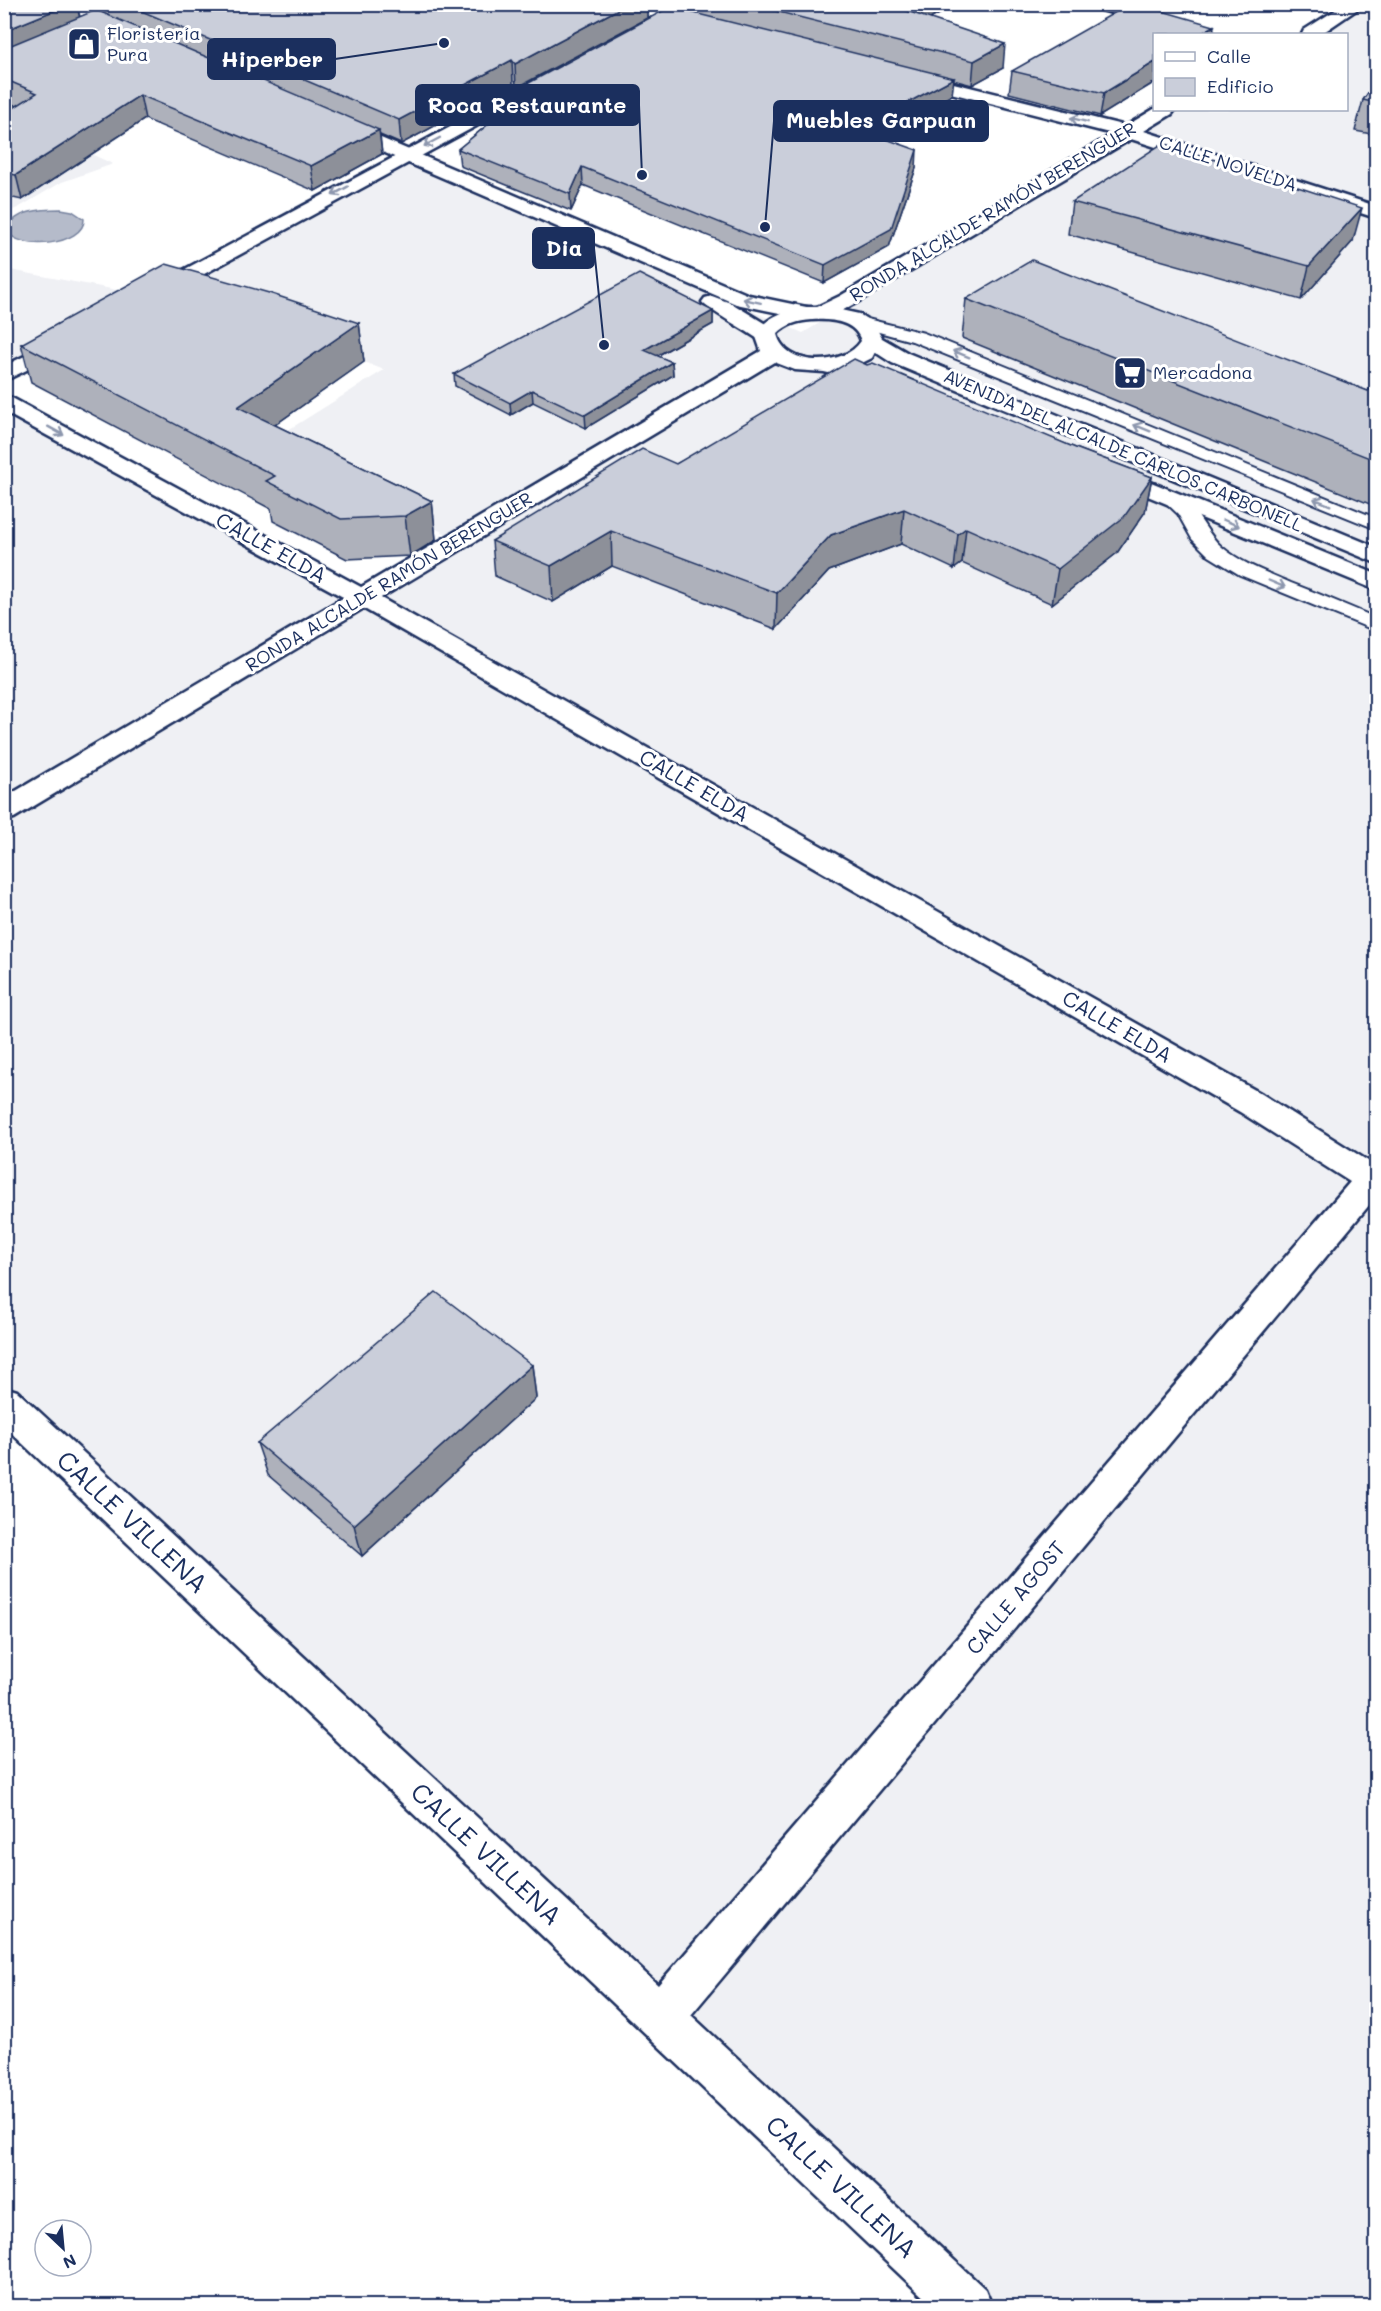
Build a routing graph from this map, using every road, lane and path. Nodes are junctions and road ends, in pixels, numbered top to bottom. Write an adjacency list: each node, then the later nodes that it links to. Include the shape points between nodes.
1 (624, 4): 6 (street)
2 (687, 4): 6 (street)
3 (1100, 4): 9 (street)
4 (1357, 4): 11 (street)
5 (1318, 10): 10 (street)
6 (667, 15): 7 (street); 8 (street)
7 (646, 27)
8 (713, 27)
9 (1202, 33)
10 (1302, 33)
11 (1304, 33)
12 (584, 60): 18 (street, one-way to 18)
13 (898, 74): 17 (street, CALLE NOVELDA, one-way to 13)
14 (1165, 111): 17 (street, RONDA ALCALDE RAMÓN BERENGUER)
15 (1185, 111): 17 (street, RONDA ALCALDE RAMÓN BERENGUER)
16 (322, 127): 18 (street)
17 (1136, 134): 19 (street, CALLE NOVELDA); 21 (street, RONDA ALCALDE RAMÓN BERENGUER, via 847,300); 22 (street, RONDA ALCALDE RAMÓN BERENGUER, via 862,306)
18 (399, 159): 20 (street, one-way to 20); 21 (street, one-way to 18, via 743,300); 24 (street, via 726,308)
19 (1377, 212)
20 (139, 302)
21 (814, 313): 22 (street); 24 (street, RONDA ALCALDE RAMÓN BERENGUER, via 780,320 770,327)
22 (860, 327): 25 (street, RONDA ALCALDE RAMÓN BERENGUER, via 867,352 845,363); 31 (lane, one-way to 22, via 918,337); 32 (street, AVENIDA DEL ALCALDE CARLOS CARBONELL, via 900,358)
23 (87, 330): 26 (street)
24 (770, 344): 25 (street, via 801,364); 34 (street, RONDA ALCALDE RAMÓN BERENGUER)
25 (825, 366): 27 (street, via 876,375)
26 (4, 375)
27 (897, 384)
28 (4, 403): 34 (street, CALLE ELDA, one-way to 34)
29 (1082, 461): 30 (street, AVENIDA DEL ALCALDE CARLOS CARBONELL)
30 (1169, 497): 33 (street, AVENIDA DEL ALCALDE CARLOS CARBONELL, one-way to 33); 35 (lane, one-way to 35, via 1185,511 1199,535 1216,552 1247,571)
31 (1377, 524)
32 (1377, 556)
33 (1377, 583)
34 (363, 598): 36 (street, RONDA ALCALDE RAMÓN BERENGUER); 37 (street, CALLE ELDA, via 1231,1092)
35 (1377, 625)
36 (4, 811)
37 (1374, 1181): 39 (street, CALLE AGOST)
38 (4, 1402): 39 (street, CALLE VILLENA)
39 (660, 2017): 40 (street, CALLE VILLENA)
40 (968, 2307)

